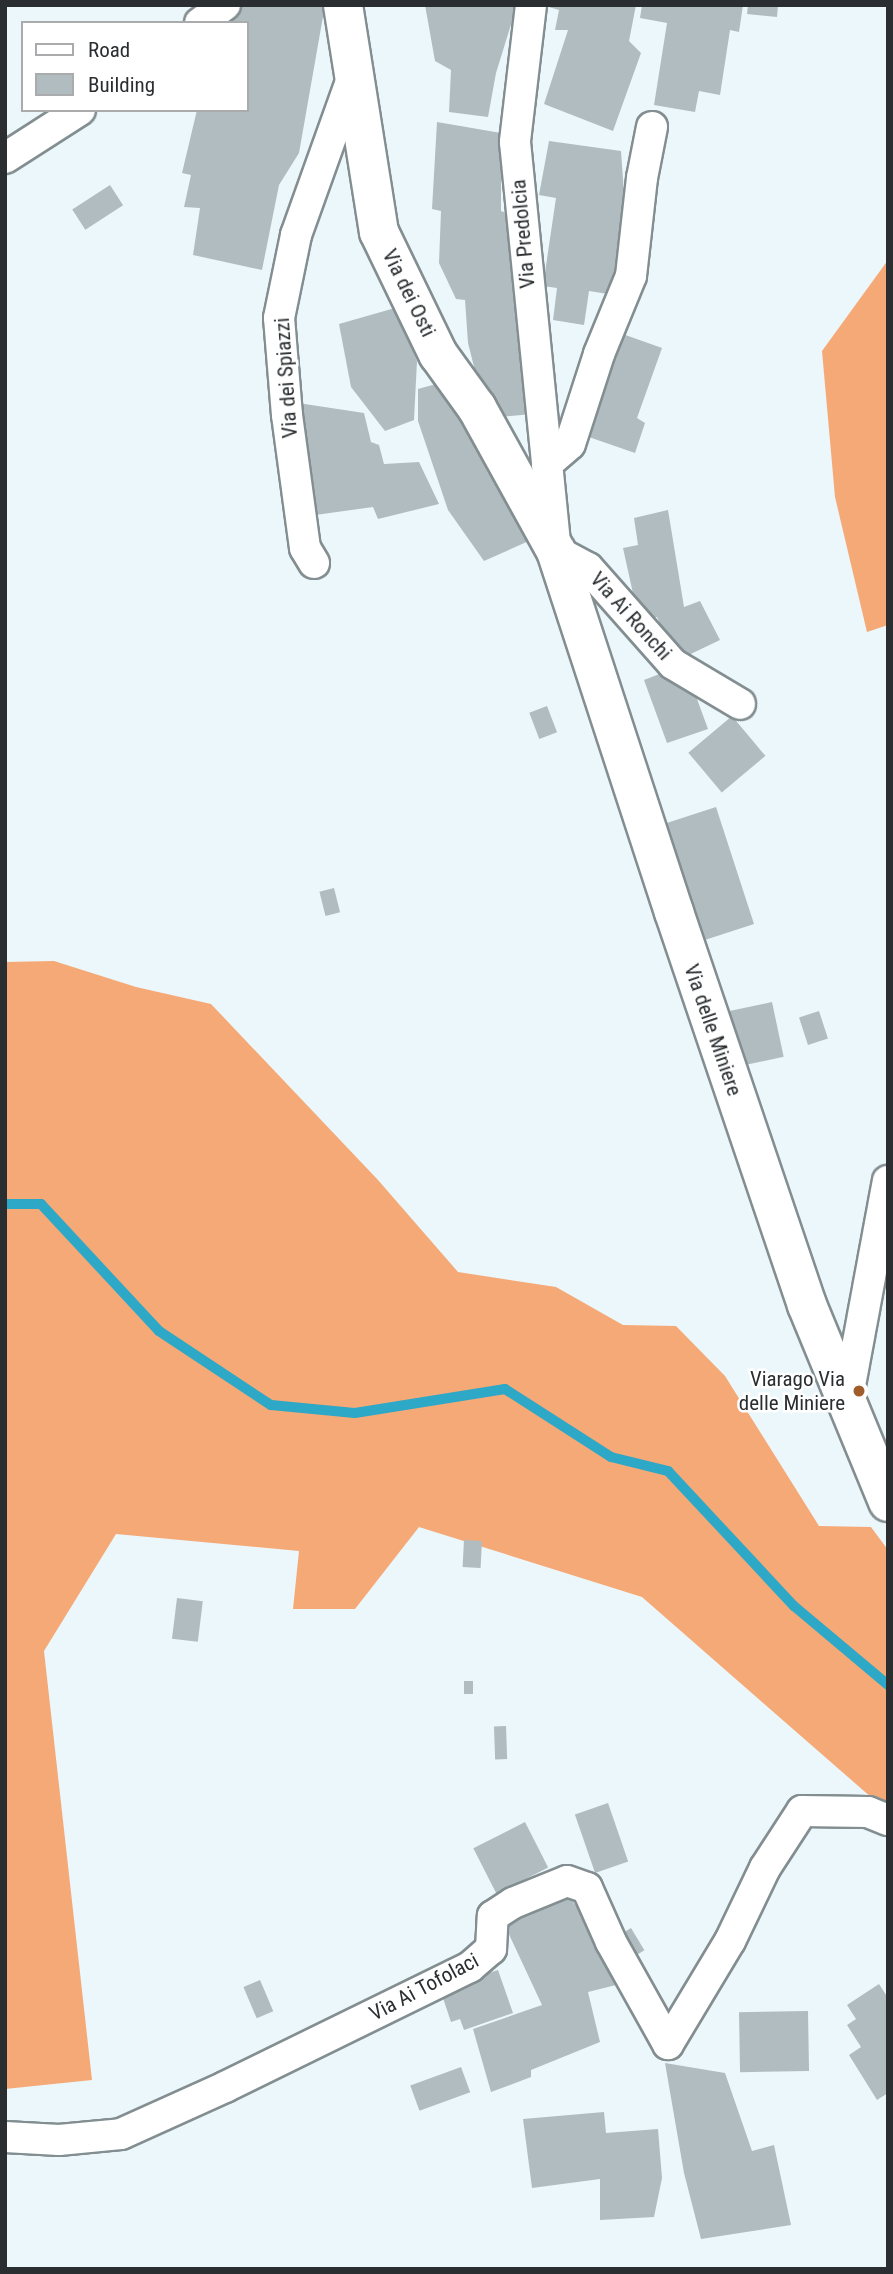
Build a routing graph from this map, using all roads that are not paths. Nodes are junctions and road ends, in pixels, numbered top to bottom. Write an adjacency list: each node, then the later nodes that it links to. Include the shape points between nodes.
1 (225, 5): 4 (street)
2 (343, 5): 5 (street, Via dei Osti)
3 (531, 5): 9 (street, Via Predolcia, via 515,142)
4 (203, 21)
5 (354, 75): 10 (street, Via dei Osti, via 379,232 438,354 477,408); 11 (street, Via dei Spiazzi, via 296,235 279,318 300,509 306,548)
6 (77, 112): 8 (street)
7 (652, 127): 9 (street, via 631,276 570,444)
8 (5, 158)
9 (547, 464): 10 (street, Via Predolcia)
10 (556, 551): 12 (street, Via Ai Ronchi, via 588,568 673,664); 14 (street, Via delle Miniere, via 682,939)
11 (314, 564)
12 (740, 704)
13 (888, 1181): 14 (street)
14 (846, 1407): 15 (street, Via delle Miniere)
15 (888, 1502)
16 (888, 1820): 17 (street, Via Ai Tofolaci, via 868,1812 802,1811 765,1868 730,1941 668,2044 611,1942 587,1888 567,1881 493,1916 491,1950 470,1967 225,2087 121,2134 60,2140)
17 (5, 2137)

